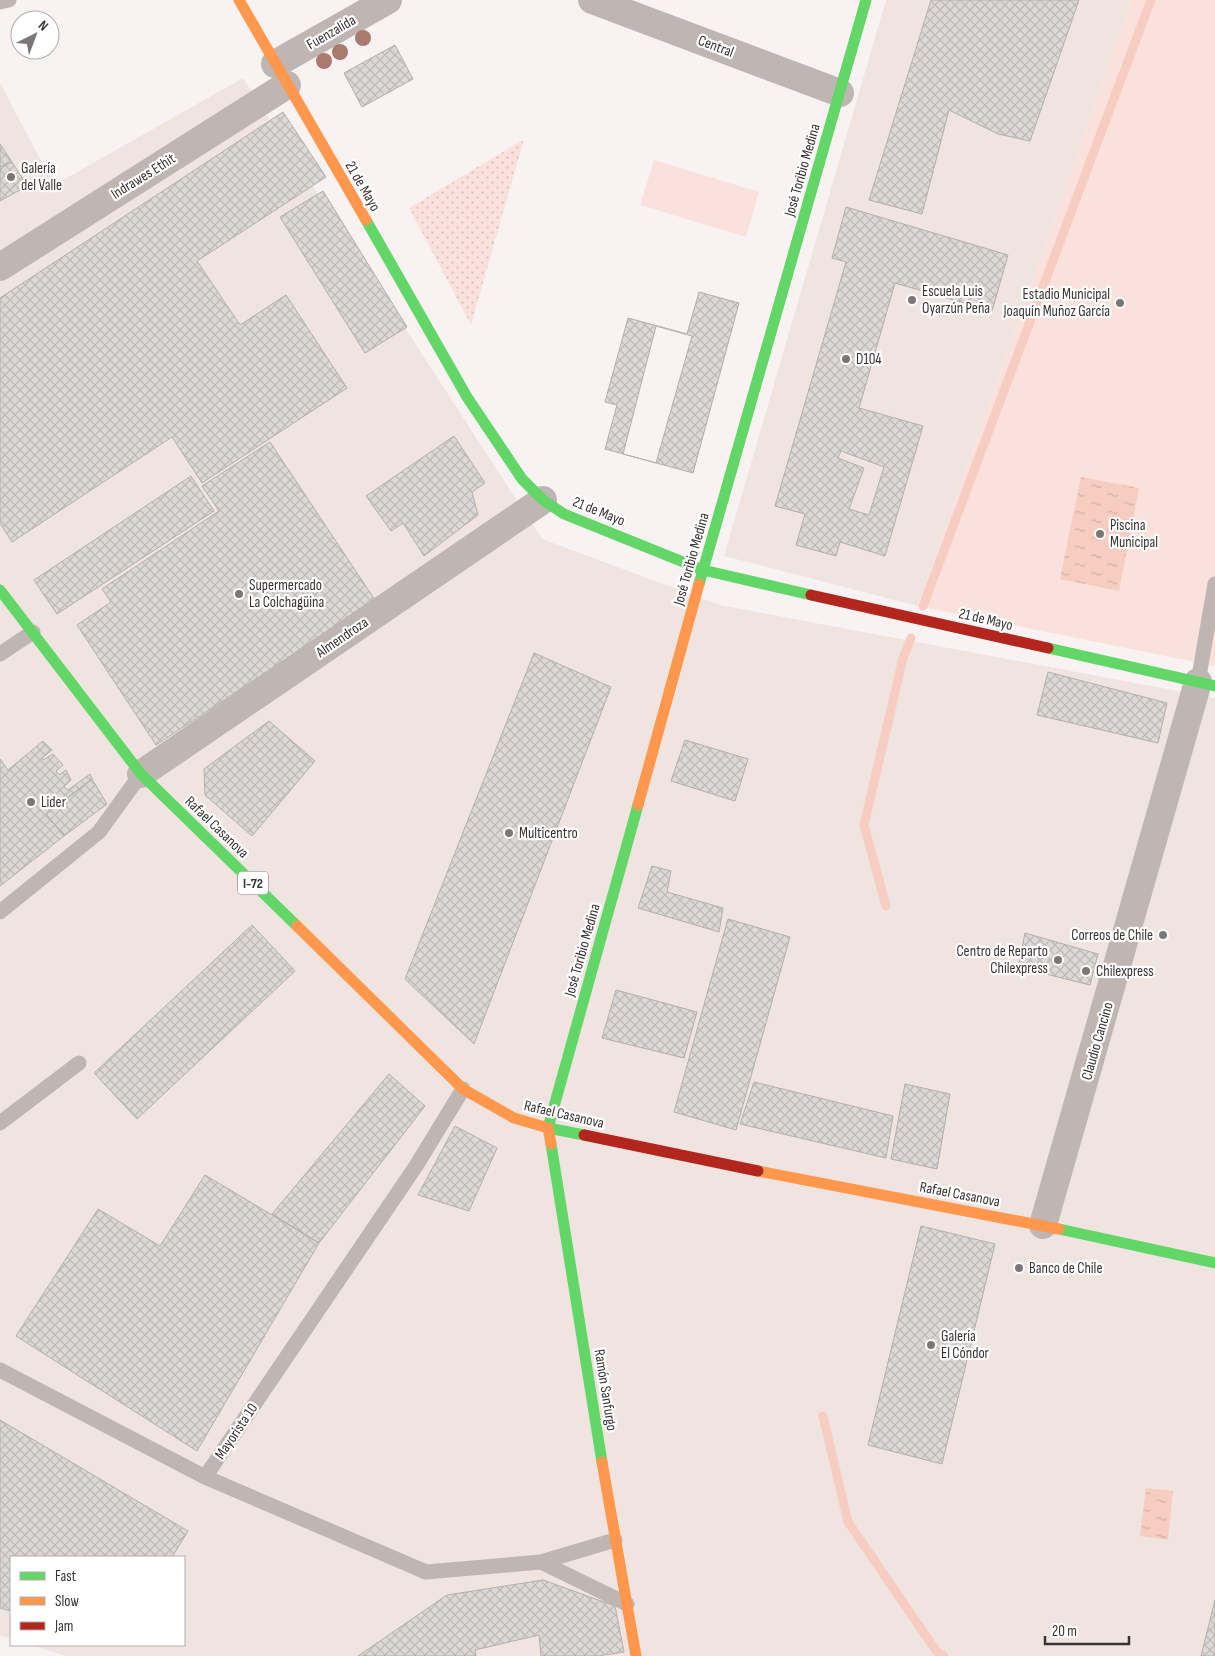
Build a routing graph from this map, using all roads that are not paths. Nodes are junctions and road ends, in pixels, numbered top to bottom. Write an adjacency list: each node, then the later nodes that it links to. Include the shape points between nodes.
1 (8, 0): 6 (lane)
2 (239, 0): 7 (main road, 21 de Mayo)
3 (388, 0): 7 (street, Fuenzalida)
4 (592, 0): 8 (street, Central)
5 (866, 0): 8 (main road, José Toribio Medina)
6 (0, 2)
7 (281, 74): 9 (street, Indrawes Ethit); 10 (main road, 21 de Mayo, via 467,397 522,479)
8 (840, 93): 11 (main road, José Toribio Medina)
9 (0, 267)
10 (543, 500): 11 (main road, 21 de Mayo, via 564,514); 17 (street, Almendroza)
11 (703, 570): 16 (main road, 21 de Mayo); 22 (main road, José Toribio Medina)
12 (1215, 584): 16 (lane)
13 (0, 590): 14 (main road, Rafael Casanova / I-72)
14 (33, 632): 15 (lane); 17 (main road, Rafael Casanova / I-72)
15 (0, 654)
16 (1206, 684): 23 (street, Claudio Cancino)
17 (141, 774): 18 (lane, via 99,832); 20 (main road, Rafael Casanova / I-72)
18 (0, 912)
19 (79, 1063): 21 (lane)
20 (463, 1089): 22 (main road, Rafael Casanova / I-72, via 514,1118); 26 (lane, Mayorista 10, via 416,1166)
21 (0, 1123)
22 (548, 1128): 23 (main road, Rafael Casanova / I-72); 27 (main road, Ramón Sanfurgo)
23 (1044, 1225): 24 (main road, Rafael Casanova / I-72)
24 (1215, 1263)
25 (0, 1370): 26 (lane)
26 (205, 1477): 28 (lane, Mayorista 10, via 426,1572)
27 (616, 1540): 28 (lane, Mayorista 10); 29 (main road, Ramón Sanfurgo)
28 (540, 1562): 29 (lane)
29 (627, 1604): 30 (main road, Ramón Sanfurgo)
30 (636, 1656)

